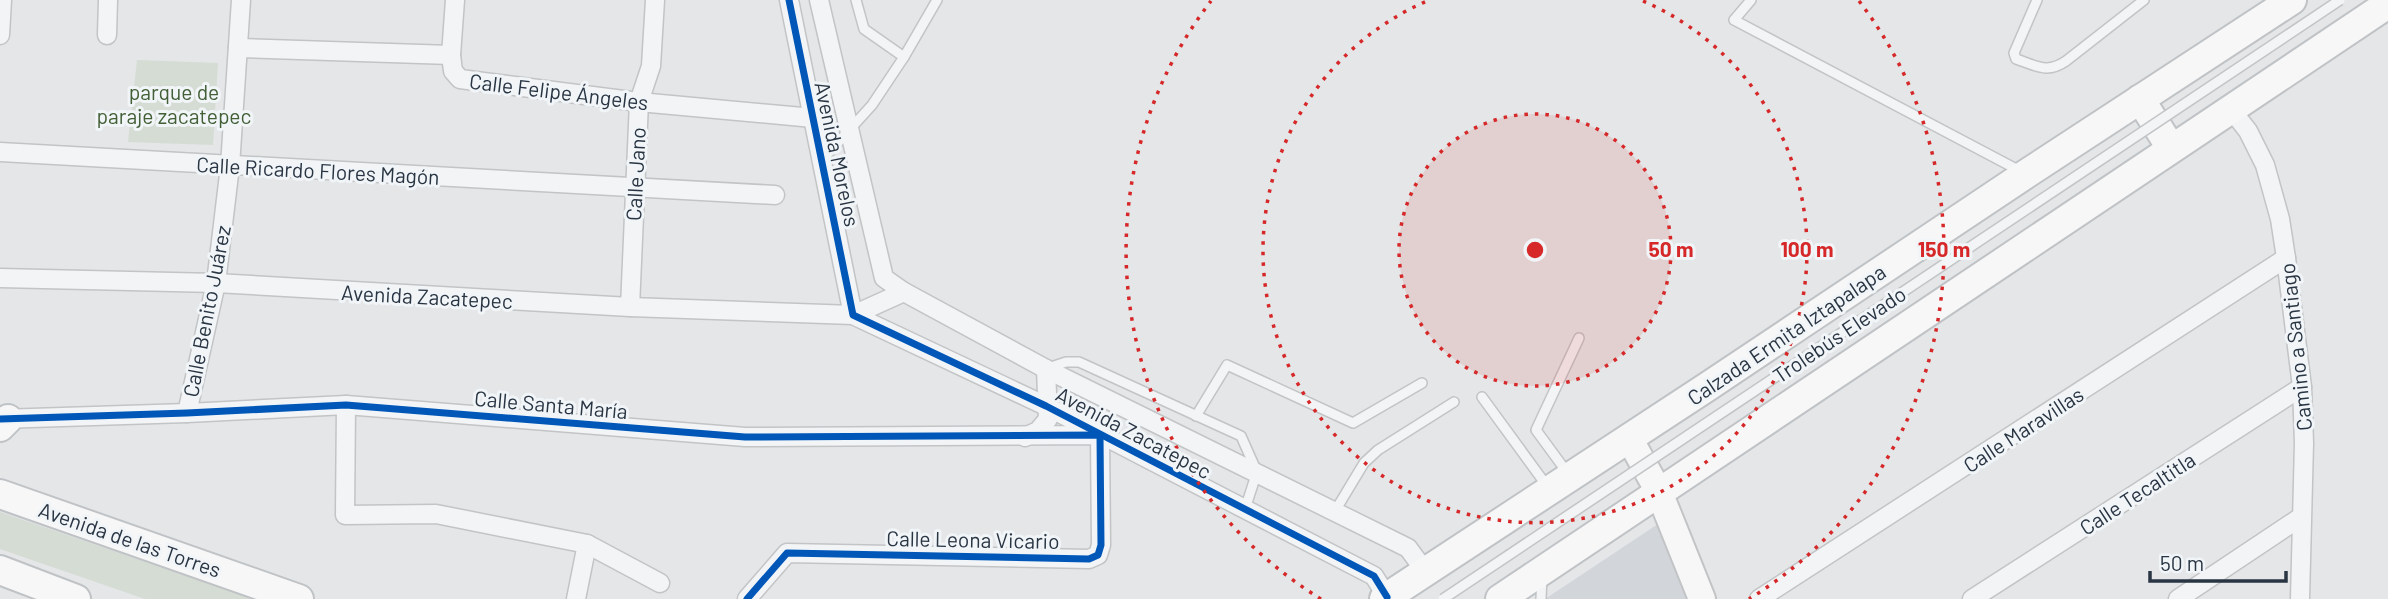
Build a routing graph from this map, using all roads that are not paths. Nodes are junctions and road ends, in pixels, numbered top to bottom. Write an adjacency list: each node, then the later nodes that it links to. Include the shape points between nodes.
1 (2, 0): 16 (street)
2 (108, 0): 17 (street)
3 (241, 0): 18 (street, Calle Benito Juárez)
4 (455, 0): 19 (street)
5 (655, 0): 22 (street, Calle Jano, via 651,66)
6 (789, 0): 24 (street, Avenida Morelos)
7 (819, 0): 25 (street, Avenida Morelos)
8 (856, 0): 20 (lane, via 864,29)
9 (937, 0): 20 (lane)
10 (1751, 0): 30 (lane, via 1734,20)
11 (2037, 0): 12 (lane, via 2014,53 2016,59 2046,69 2066,61)
12 (2144, 0)
13 (2340, 0): 70 (lane, Trolebús Elevado, bridge)
14 (2284, 3): 21 (main road, Calzada Ermita Iztapalapa)
15 (2388, 4): 23 (main road)
16 (0, 35)
17 (107, 35)
18 (238, 48): 19 (street, Calle Felipe Ángeles); 29 (street, Calle Benito Juárez)
19 (451, 55): 22 (street, Calle Felipe Ángeles, via 453,71 460,79)
20 (904, 57): 25 (lane)
21 (2140, 99): 26 (main road); 30 (main road, Calzada Ermita Iztapalapa)
22 (639, 102): 24 (street, Calle Felipe Ángeles); 31 (street, Calle Jano)
23 (2230, 108): 26 (main road); 33 (street, Camino a Santiago, via 2265,165)
24 (813, 118): 28 (street, Avenida Morelos)
25 (850, 131): 28 (lane); 36 (street, Avenida Morelos, via 884,278)
26 (2171, 148): 55 (main road)
27 (0, 152): 29 (street, Calle Ricardo Flores Magón)
28 (822, 160): 38 (street, Avenida Morelos)
29 (230, 166): 31 (street, Calle Ricardo Flores Magón); 35 (street, Calle Benito Juárez)
30 (2026, 174): 52 (main road, Calzada Ermita Iztapalapa)
31 (636, 188): 32 (street, Calle Ricardo Flores Magón); 37 (street, Calle Jano)
32 (775, 195)
33 (2286, 258): 42 (street, Camino a Santiago); 74 (street, Calle Maravillas)
34 (0, 278): 35 (street, Avenida Zacatepec)
35 (216, 283): 37 (street, Avenida Zacatepec); 47 (street, Calle Benito Juárez)
36 (904, 292): 38 (street, Avenida Zacatepec); 40 (street, Avenida Zacatepec)
37 (629, 307): 38 (street, Avenida Zacatepec)
38 (853, 315): 46 (street, Avenida Zacatepec)
39 (1579, 338): 54 (lane, via 1536,430)
40 (1046, 369): 46 (street); 48 (lane, via 1079,362); 53 (street, Avenida Zacatepec)
41 (1422, 383): 48 (lane, via 1353,423 1227,365)
42 (2302, 387): 59 (street, Camino a Santiago); 75 (street, Calle Tecaltitla)
43 (1482, 397): 54 (lane)
44 (1454, 402): 58 (lane, via 1378,450 1364,463)
45 (346, 405): 47 (street, Calle Santa María); 51 (street, Calle Santa María, via 745,438); 60 (street, via 345,515 436,514)
46 (1046, 405): 50 (street, Avenida Zacatepec); 51 (street, via 1045,424)
47 (187, 413): 49 (street, Calle Santa María)
48 (1196, 416): 53 (lane, via 1241,436)
49 (3, 422)
50 (1100, 435): 51 (street, Calle Santa María); 57 (street, Avenida Zacatepec); 69 (street, Calle Leona Vicario, via 1098,555 1089,559 787,553)
51 (1024, 437)
52 (1629, 438): 54 (main road, Calzada Ermita Iztapalapa); 55 (street)
53 (1257, 472): 57 (lane); 58 (street, Avenida Zacatepec)
54 (1560, 483): 62 (main road, Calzada Ermita Iztapalapa)
55 (1659, 492): 63 (main road); 73 (street)
56 (1, 494): 67 (main road, Avenida de las Torres)
57 (1245, 509): 65 (street, Avenida Zacatepec, via 1374,576)
58 (1335, 511): 62 (street, Avenida Zacatepec, via 1408,548)
59 (2301, 517): 76 (street); 77 (street, Camino a Santiago)
60 (587, 544): 64 (street); 68 (street)
61 (0, 570): 66 (main road)
62 (1425, 571): 65 (main road, Calzada Ermita Iztapalapa)
63 (1542, 571): 71 (main road); 72 (lane)
64 (660, 583)
65 (1386, 598)
66 (76, 599)
67 (299, 599)
68 (576, 599)
69 (747, 599)
70 (1443, 599)
71 (1500, 599)
72 (1541, 599)
73 (1702, 599)
74 (1759, 599)
75 (1972, 599)
76 (2178, 599)
77 (2300, 599)

